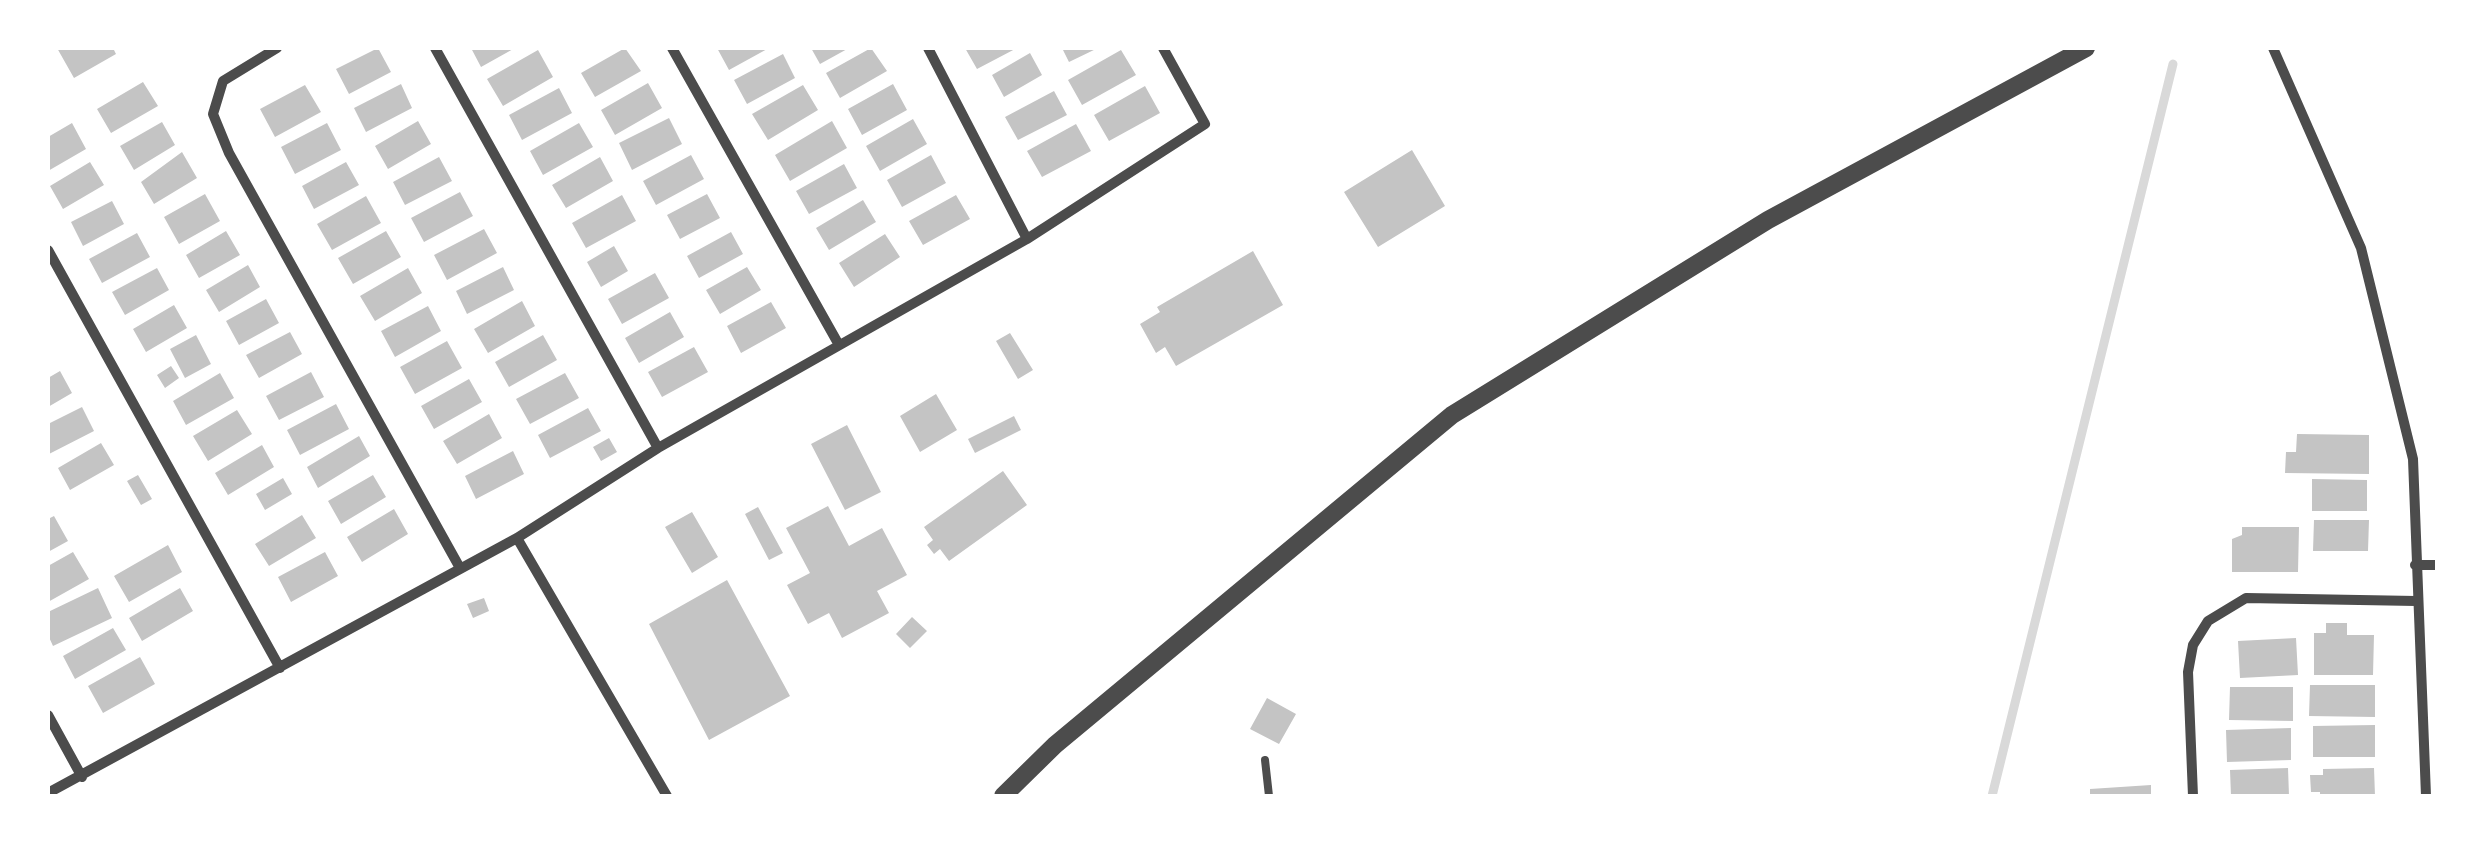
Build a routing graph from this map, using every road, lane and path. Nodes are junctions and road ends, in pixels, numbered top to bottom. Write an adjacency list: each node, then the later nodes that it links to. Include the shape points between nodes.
1 (277, 48): 15 (street, via 223,80 214,114 229,153)
2 (435, 48): 11 (street)
3 (672, 48): 10 (street)
4 (928, 48): 8 (street)
5 (1163, 48): 8 (street, via 1206,124)
6 (2086, 48): 24 (street, via 1768,220 1452,415)
7 (2272, 48): 14 (street, via 2360,248 2413,459)
8 (1027, 239): 10 (street)
9 (48, 250): 17 (street)
10 (840, 345): 11 (street)
11 (658, 448): 12 (street)
12 (518, 538): 15 (street); 23 (street)
13 (2438, 564): 14 (street)
14 (2415, 565): 16 (street)
15 (460, 568): 17 (street)
16 (2416, 601): 20 (street); 26 (street, via 2246,598 2208,620 2193,645 2188,672)
17 (280, 668): 21 (street)
18 (48, 715): 21 (street)
19 (1266, 760): 25 (lane)
20 (2432, 775): 27 (street)
21 (82, 777): 22 (street)
22 (48, 793)
23 (667, 796)
24 (1002, 796)
25 (1269, 796)
26 (2193, 796)
27 (2426, 796)

